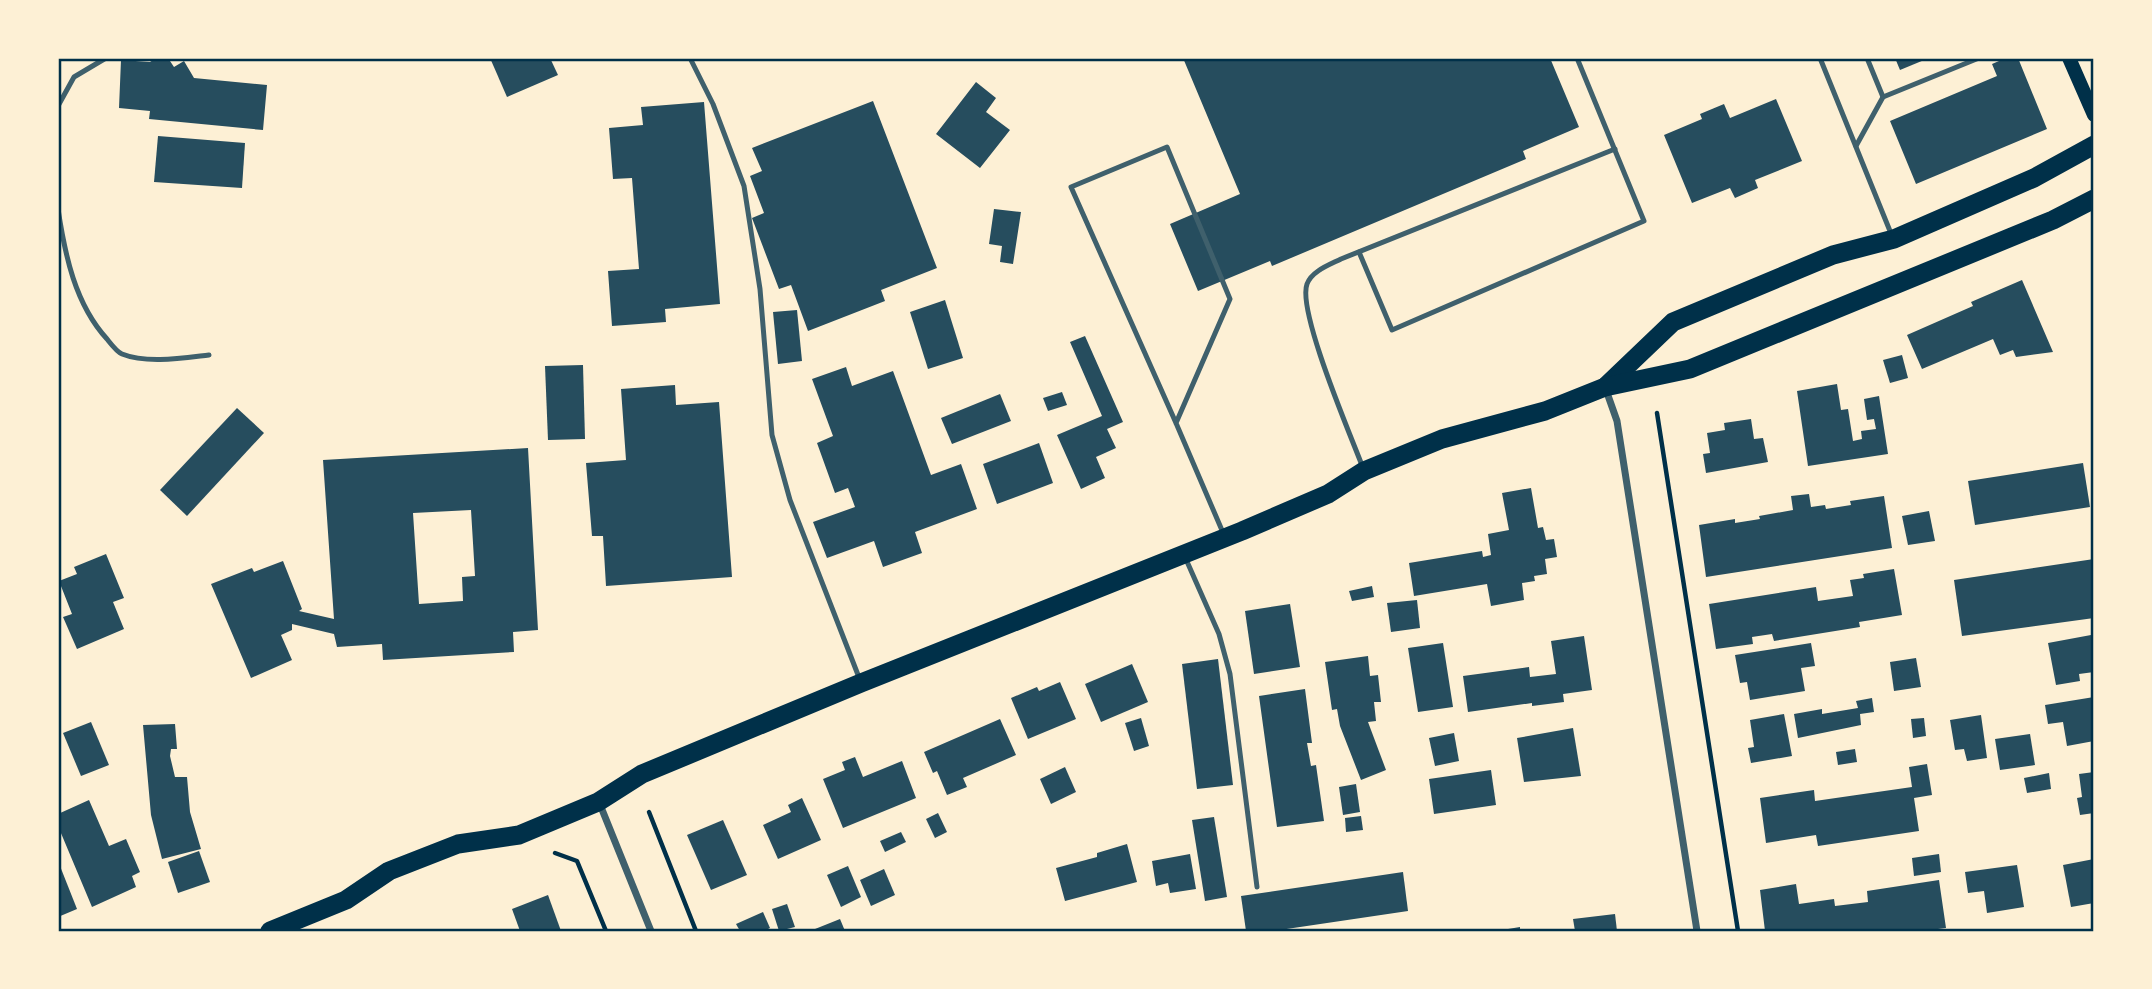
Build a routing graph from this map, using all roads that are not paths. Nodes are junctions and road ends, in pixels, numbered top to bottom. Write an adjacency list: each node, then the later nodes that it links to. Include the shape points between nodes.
1 (106, 58): 9 (lane, via 74,77)
2 (691, 58): 24 (lane, via 744,186 760,289 772,435 790,500)
3 (1577, 58): 13 (lane)
4 (1820, 58): 12 (lane)
5 (1867, 58): 8 (lane)
6 (1979, 58): 8 (lane)
7 (2069, 58): 10 (main road)
8 (1883, 97): 12 (lane)
9 (58, 106)
10 (2094, 115)
11 (2094, 145): 16 (highway, via 2034,178)
12 (1856, 146): 16 (lane)
13 (1615, 149): 17 (lane); 17 (lane, via 1644,221 1392,330)
14 (2094, 198): 19 (highway, via 2053,220 1690,369)
15 (58, 209): 18 (lane, via 78,292 93,324 121,354 164,360)
16 (1894, 239): 19 (highway, via 1833,255 1673,322)
17 (1359, 252): 21 (lane, via 1318,271 1307,283 1305,302)
18 (209, 355)
19 (1605, 387): 21 (highway, via 1545,411 1442,439); 29 (street, via 1617,421)
20 (1176, 423): 20 (lane, via 1071,187 1167,147 1230,299); 22 (lane)
21 (1364, 471): 22 (highway, via 1328,494)
22 (1225, 538): 23 (highway)
23 (1184, 554): 24 (highway); 26 (lane, via 1219,634 1230,674)
24 (861, 683): 25 (highway, via 642,774)
25 (598, 802): 27 (highway, via 519,835 458,844 389,871 346,900); 28 (street)
26 (1257, 887)
27 (270, 931)
28 (650, 931)
29 (1697, 931)

